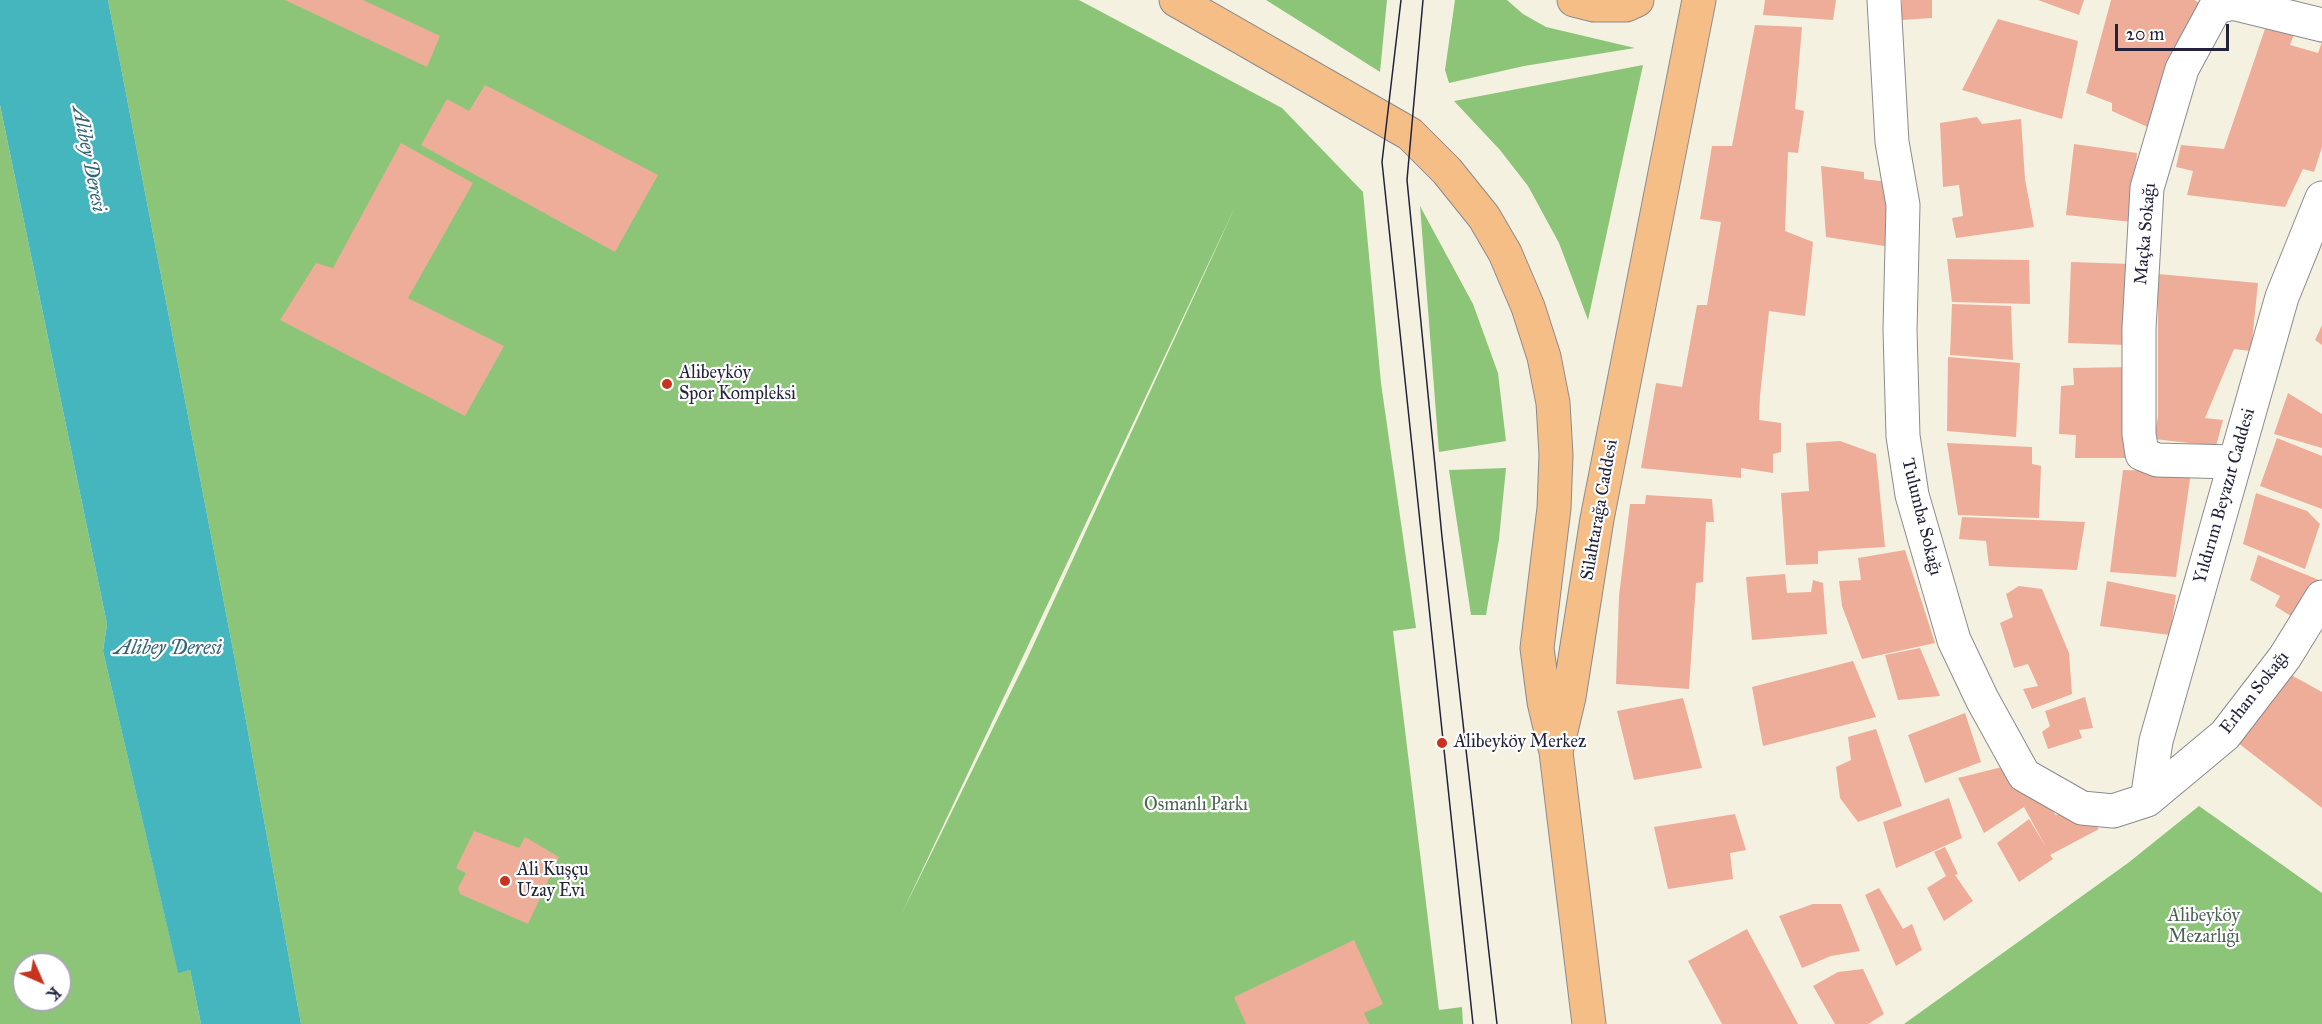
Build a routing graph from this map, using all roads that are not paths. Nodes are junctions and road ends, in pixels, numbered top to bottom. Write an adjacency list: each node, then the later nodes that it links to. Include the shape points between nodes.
1 (1176, 0): 10 (main road, via 1410,134 1431,152 1484,217 1504,253 1528,307 1553,403 1554,508 1537,648)
2 (1574, 0): 3 (main road, via 1594,5 1626,5)
3 (1637, 0)
4 (1699, 0): 10 (main road, Silahtarağa Caddesi, via 1603,486 1569,697)
5 (1884, 0): 11 (street, Tulumba Sokağı, via 1892,142 1903,205 1903,436 1912,495 1954,640 2024,775 2082,808 2113,811)
6 (2322, 26): 8 (street, Maçka Sokağı, via 2232,3 2215,8 2182,69 2147,188 2139,328 2142,454 2157,460)
7 (2322, 198): 8 (street, Yıldırım Beyazıt Caddesi, via 2282,297)
8 (2234, 462): 11 (street, Yıldırım Beyazıt Caddesi, via 2156,741)
9 (2322, 597): 11 (street, Erhan Sokağı, via 2285,657 2225,735)
10 (1556, 752): 12 (main road, Silahtarağa Caddesi)
11 (2147, 800)
12 (1589, 1024)

